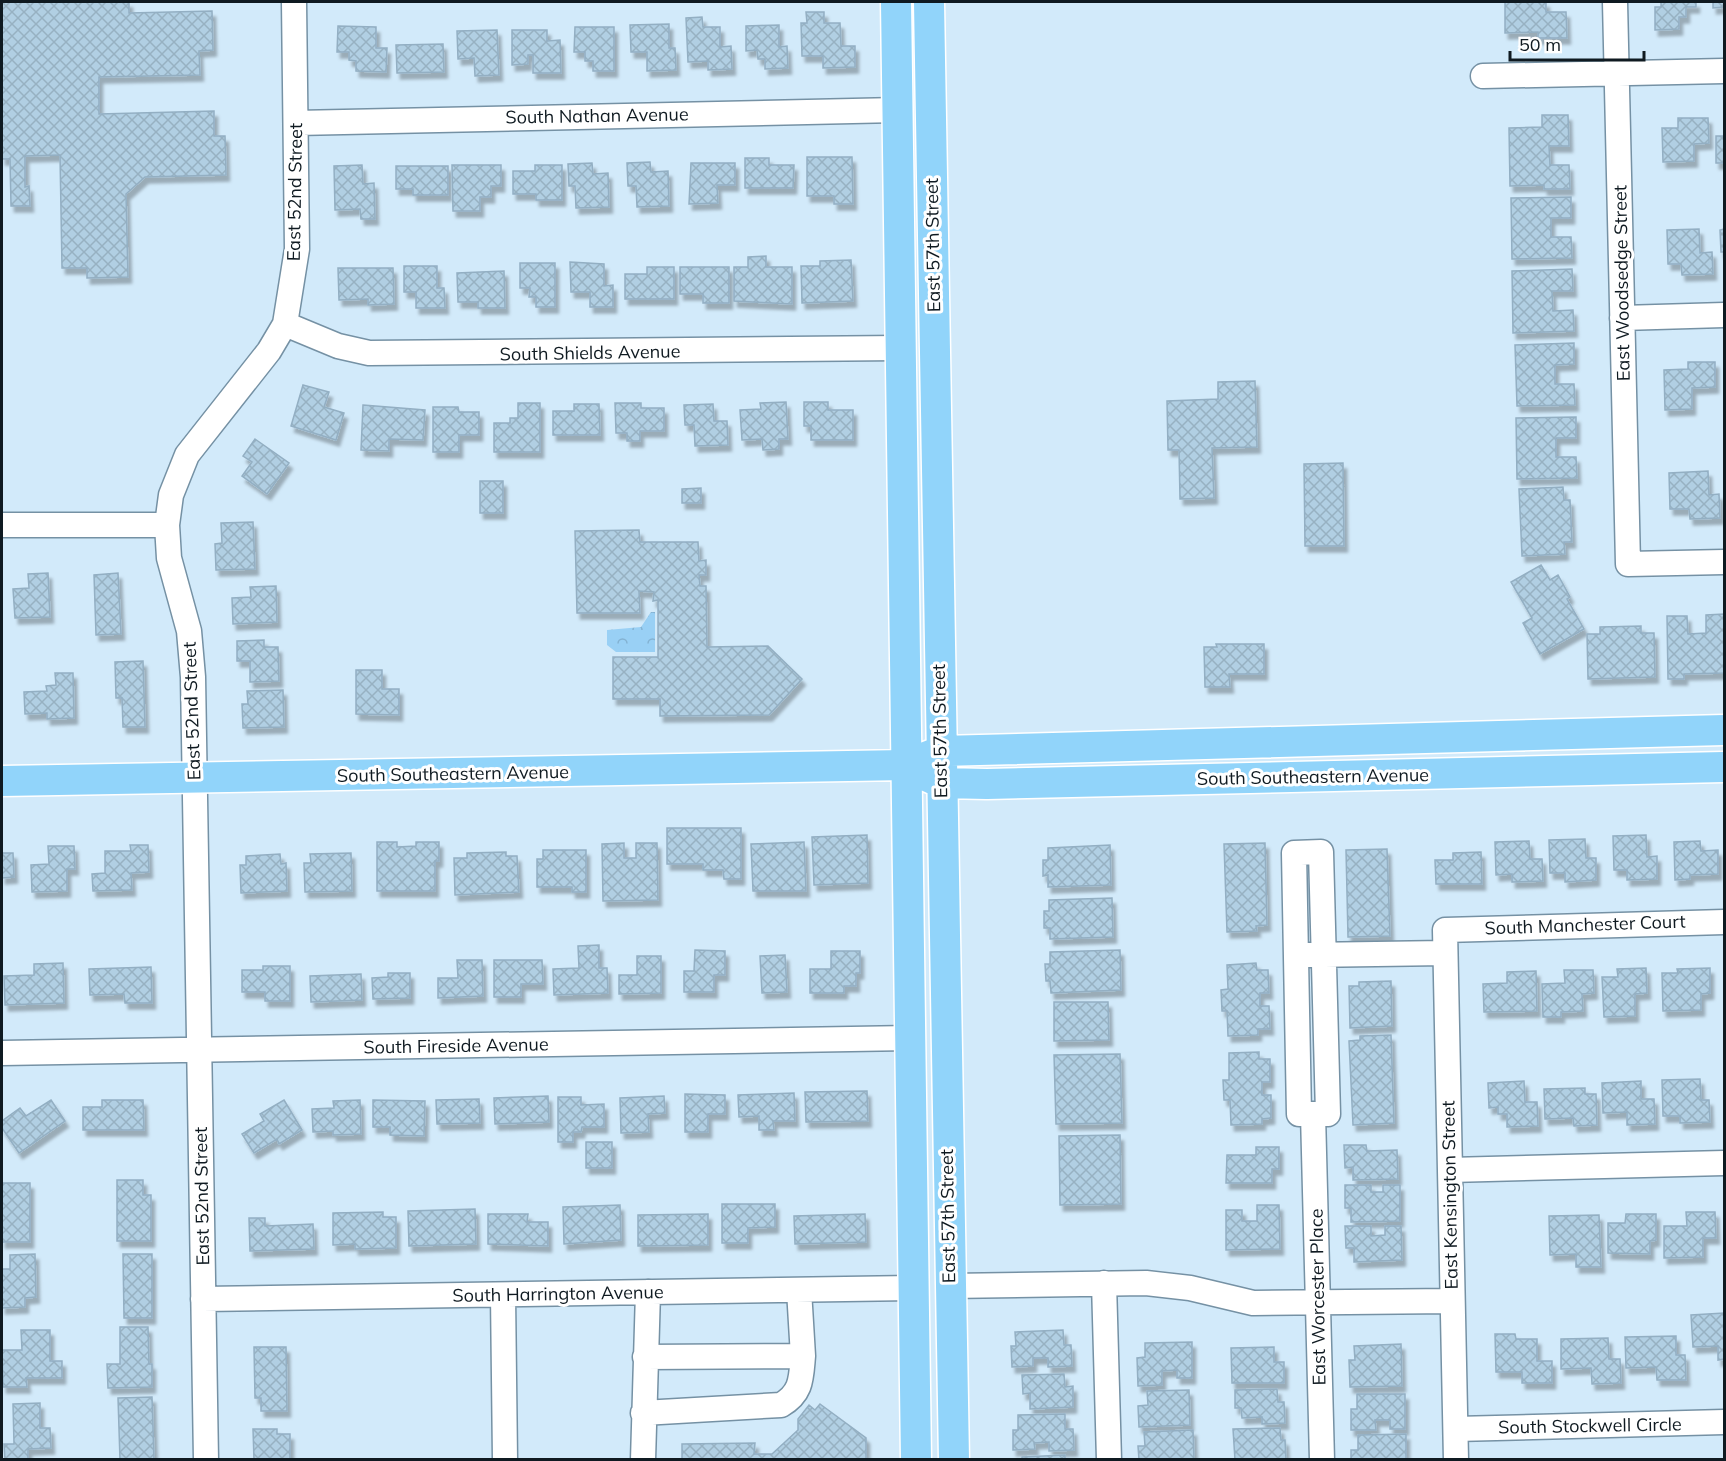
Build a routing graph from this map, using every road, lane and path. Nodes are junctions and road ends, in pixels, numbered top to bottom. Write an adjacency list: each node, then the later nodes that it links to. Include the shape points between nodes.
1 (294, 2): 9 (street, East 52nd Street)
2 (896, 2): 8 (main road, East 57th Street)
3 (929, 2): 18 (main road, East 57th Street)
4 (1615, 2): 6 (street, East Woodsedge Street)
5 (1725, 71): 6 (street)
6 (1617, 73): 7 (street); 11 (street, East Woodsedge Street)
7 (1483, 76)
8 (898, 110): 9 (street, South Nathan Avenue); 13 (main road, East 57th Street)
9 (296, 123): 12 (street, East 52nd Street, via 297,249)
10 (1725, 315): 11 (street)
11 (1622, 318): 16 (street, East Woodsedge Street, via 1628,564)
12 (285, 324): 13 (street, South Shields Avenue, via 338,346 369,353); 15 (street, East 52nd Street, via 269,351 187,455 171,495)
13 (900, 348): 19 (main road, East 57th Street)
14 (2, 525): 15 (street)
15 (167, 525): 21 (street, East 52nd Street, via 169,558 189,631)
16 (1725, 562)
17 (1725, 730): 18 (main road, South Southeastern Avenue)
18 (940, 751): 19 (main road, South Southeastern Avenue); 23 (main road, East 57th Street)
19 (905, 765): 21 (main road, South Southeastern Avenue); 23 (main road, South Southeastern Avenue); 28 (main road, East 57th Street)
20 (1725, 767): 23 (main road, South Southeastern Avenue)
21 (195, 778): 22 (main road, South Southeastern Avenue); 29 (street, East 52nd Street)
22 (2, 781)
23 (941, 783): 35 (main road, East 57th Street)
24 (1725, 922): 25 (street, South Manchester Court)
25 (1445, 941): 26 (street, South Manchester Court); 33 (street, East Kensington Street)
26 (1324, 954): 27 (street, South Manchester Court); 27 (street, via 1321,852 1294,853); 31 (street, via 1328,1114)
27 (1296, 955): 31 (street, via 1299,1114)
28 (910, 1038): 29 (street, South Fireside Avenue); 36 (main road, East 57th Street)
29 (199, 1050): 30 (street, South Fireside Avenue); 40 (street, East 52nd Street)
30 (2, 1053)
31 (1313, 1124): 42 (street, East Worcester Place)
32 (1725, 1163): 33 (street)
33 (1450, 1170): 41 (street, East Kensington Street)
34 (1104, 1283): 35 (street); 42 (street, via 1173,1285 1253,1303); 54 (street)
35 (949, 1286): 53 (main road, East 57th Street)
36 (912, 1288): 37 (street, South Harrington Avenue); 51 (main road, East 57th Street); 52 (main road, via 922,1294 929,1315 936,1412)
37 (799, 1290): 38 (street, South Harrington Avenue); 43 (street)
38 (648, 1292): 39 (street, South Harrington Avenue); 44 (street)
39 (503, 1294): 40 (street, South Harrington Avenue); 49 (street)
40 (203, 1299): 48 (street, East 52nd Street)
41 (1452, 1301): 42 (street); 47 (street, East Kensington Street)
42 (1319, 1304): 55 (street, East Worcester Place)
43 (803, 1356): 44 (street); 45 (street, via 800,1387 781,1405)
44 (645, 1358): 45 (street)
45 (643, 1413): 50 (street)
46 (1725, 1422): 47 (street, South Stockwell Circle)
47 (1456, 1429): 56 (street, East Kensington Street)
48 (206, 1460)
49 (505, 1460)
50 (643, 1460)
51 (916, 1460)
52 (944, 1460)
53 (954, 1460)
54 (1108, 1460)
55 (1322, 1460)
56 (1456, 1460)

